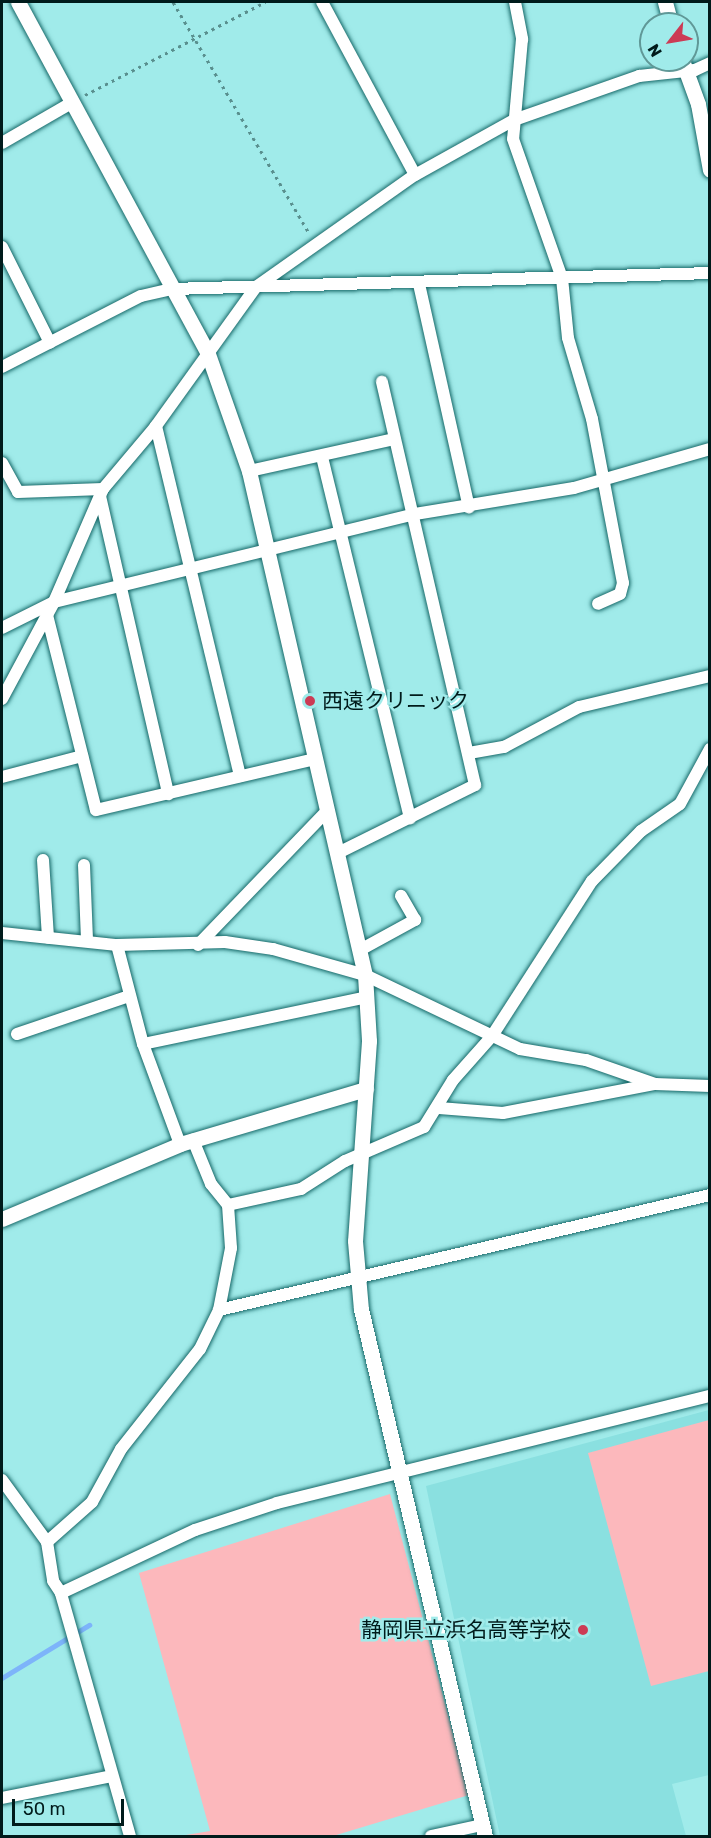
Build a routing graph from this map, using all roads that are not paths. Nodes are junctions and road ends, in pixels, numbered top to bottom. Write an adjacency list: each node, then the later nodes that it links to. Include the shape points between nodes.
1 (18, 2): 6 (street)
2 (322, 2): 10 (street)
3 (515, 2): 7 (street, via 522,39)
4 (655, 72): 7 (street)
5 (687, 72): 9 (street, via 698,104)
6 (73, 102): 8 (street); 16 (street)
7 (513, 120): 10 (street); 13 (street, via 513,139)
8 (2, 143)
9 (710, 170)
10 (415, 175): 15 (street)
11 (2, 247): 17 (street)
12 (710, 273): 13 (street)
13 (562, 278): 14 (street); 27 (street, via 568,338)
14 (419, 284): 15 (street); 29 (street)
15 (256, 287): 16 (street); 18 (street)
16 (172, 289): 17 (street, via 141,296); 18 (street)
17 (50, 344): 19 (street)
18 (207, 351): 21 (street); 26 (street)
19 (2, 367)
20 (382, 382): 22 (street)
21 (156, 426): 28 (street); 33 (street)
22 (394, 439): 24 (street); 30 (street)
23 (710, 449): 27 (street)
24 (322, 457): 26 (street); 31 (street)
25 (2, 463): 28 (street, via 18,492)
26 (249, 471): 32 (street)
27 (603, 480): 29 (street); 36 (street, via 623,583 620,594)
28 (101, 492): 34 (street); 35 (street)
29 (469, 507): 30 (street)
30 (416, 514): 31 (street); 42 (street)
31 (343, 535): 32 (street); 49 (street)
32 (268, 553): 33 (street); 44 (street)
33 (191, 570): 34 (street); 45 (street)
34 (119, 588): 35 (street); 47 (street)
35 (54, 603): 37 (street); 38 (street)
36 (598, 604)
37 (47, 615): 40 (street); 43 (street)
38 (2, 628)
39 (710, 676): 42 (street, via 579,707 504,747)
40 (2, 699)
41 (710, 749): 64 (street, via 680,804 641,831 592,881)
42 (470, 753): 49 (street, via 475,785)
43 (82, 756): 46 (street); 47 (street, via 96,810)
44 (316, 759): 45 (street); 48 (street)
45 (240, 776): 47 (street)
46 (2, 777)
47 (168, 794)
48 (328, 810): 50 (street); 58 (street)
49 (410, 818): 50 (street)
50 (338, 853): 59 (street)
51 (43, 860): 55 (street)
52 (84, 865): 56 (street)
53 (401, 896): 59 (street, via 415,920)
54 (2, 933): 55 (street)
55 (48, 938): 56 (street)
56 (87, 941): 57 (street)
57 (117, 945): 58 (street); 61 (street)
58 (198, 945): 60 (street, via 273,949)
59 (360, 950): 60 (street)
60 (365, 975): 62 (street); 64 (street)
61 (129, 996): 63 (street); 65 (street)
62 (368, 997): 65 (street); 68 (street)
63 (17, 1035)
64 (492, 1036): 66 (street, via 520,1049 586,1060); 69 (street, via 453,1080)
65 (143, 1044): 70 (street)
66 (655, 1083): 67 (street); 69 (street, via 494,1114)
67 (710, 1086)
68 (366, 1089): 70 (street); 71 (street)
69 (440, 1108): 71 (street, via 412,1137)
70 (186, 1142): 73 (street); 74 (street)
71 (360, 1158): 73 (street, via 301,1190); 75 (street)
72 (710, 1195): 75 (street)
73 (228, 1205): 76 (street, via 231,1248)
74 (2, 1219)
75 (358, 1277): 76 (street); 78 (street, via 370,1355)
76 (219, 1310): 80 (street, via 200,1349 121,1449 92,1502)
77 (710, 1396): 78 (street)
78 (399, 1470): 81 (street, via 195,1530); 84 (street)
79 (2, 1479): 80 (street)
80 (47, 1542): 81 (street, via 53,1581)
81 (61, 1593): 82 (street)
82 (112, 1776): 83 (street); 85 (street)
83 (2, 1798)
84 (484, 1831): 86 (street)
85 (130, 1836)
86 (431, 1836)

